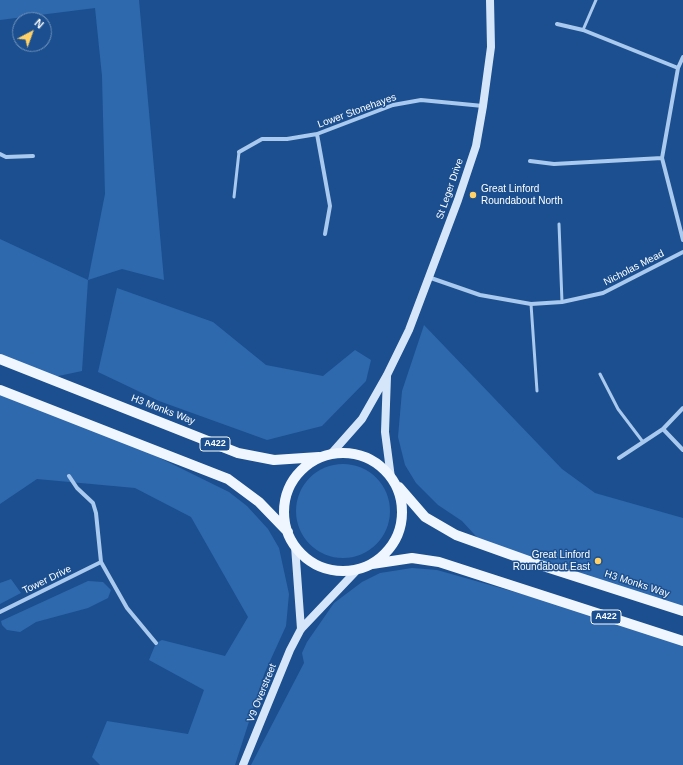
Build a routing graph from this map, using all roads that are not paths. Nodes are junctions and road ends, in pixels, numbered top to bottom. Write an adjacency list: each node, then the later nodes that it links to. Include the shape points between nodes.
1 (490, 0): 7 (street, St Leger Drive, via 491,47)
2 (596, 0): 4 (lane)
3 (557, 24): 4 (street)
4 (583, 30): 6 (street)
5 (683, 57): 6 (street)
6 (678, 68): 12 (street)
7 (483, 106): 8 (street, Lower Stonehayes, via 421,100 407,102); 19 (street, St Leger Drive, via 476,146)
8 (317, 134): 9 (street, Lower Stonehayes, via 287,139 262,139); 16 (street, via 330,206)
9 (239, 152): 14 (lane)
10 (0, 154): 11 (street, via 6,157)
11 (33, 156)
12 (662, 158): 13 (street, via 554,164); 17 (street)
13 (530, 161)
14 (234, 197)
15 (559, 224): 20 (lane)
16 (325, 234)
17 (683, 240)
18 (683, 252): 20 (street, Nicholas Mead, via 603,293)
19 (428, 277): 21 (street, Nicholas Mead, via 480,295); 24 (street, St Leger Drive, via 409,330)
20 (562, 302): 21 (street, Nicholas Mead)
21 (531, 304): 26 (lane)
22 (0, 359): 31 (main road, H3 Monks Way / A422, via 238,453 274,460)
23 (600, 374): 29 (lane, via 618,409)
24 (388, 375): 31 (street, St Leger Drive, via 362,419); 34 (street, St Leger Drive, via 385,432)
25 (0, 390): 35 (main road, via 228,480 259,502)
26 (537, 391)
27 (683, 408): 28 (street)
28 (663, 429): 29 (street); 30 (street)
29 (642, 442): 32 (street)
30 (683, 450)
31 (327, 455): 34 (main road, via 345,453 371,460); 35 (main road, via 304,469 290,487 285,501)
32 (619, 458)
33 (69, 476): 37 (street, via 93,503)
34 (393, 481): 38 (main road, via 400,495 401,522 391,547); 40 (main road, H3 Monks Way, via 425,517 456,535)
35 (288, 532): 36 (main road)
36 (295, 546): 39 (main road, via 303,555 323,567 335,570); 42 (street)
37 (101, 562): 41 (street, Tower Drive); 44 (street, via 127,608)
38 (370, 564): 39 (main road); 43 (main road, A422, via 412,558 439,562)
39 (358, 569): 42 (street, V9 Overstreet)
40 (683, 611)
41 (0, 612)
42 (301, 629): 45 (street, V9 Overstreet)
43 (683, 641)
44 (156, 643)
45 (243, 765)

